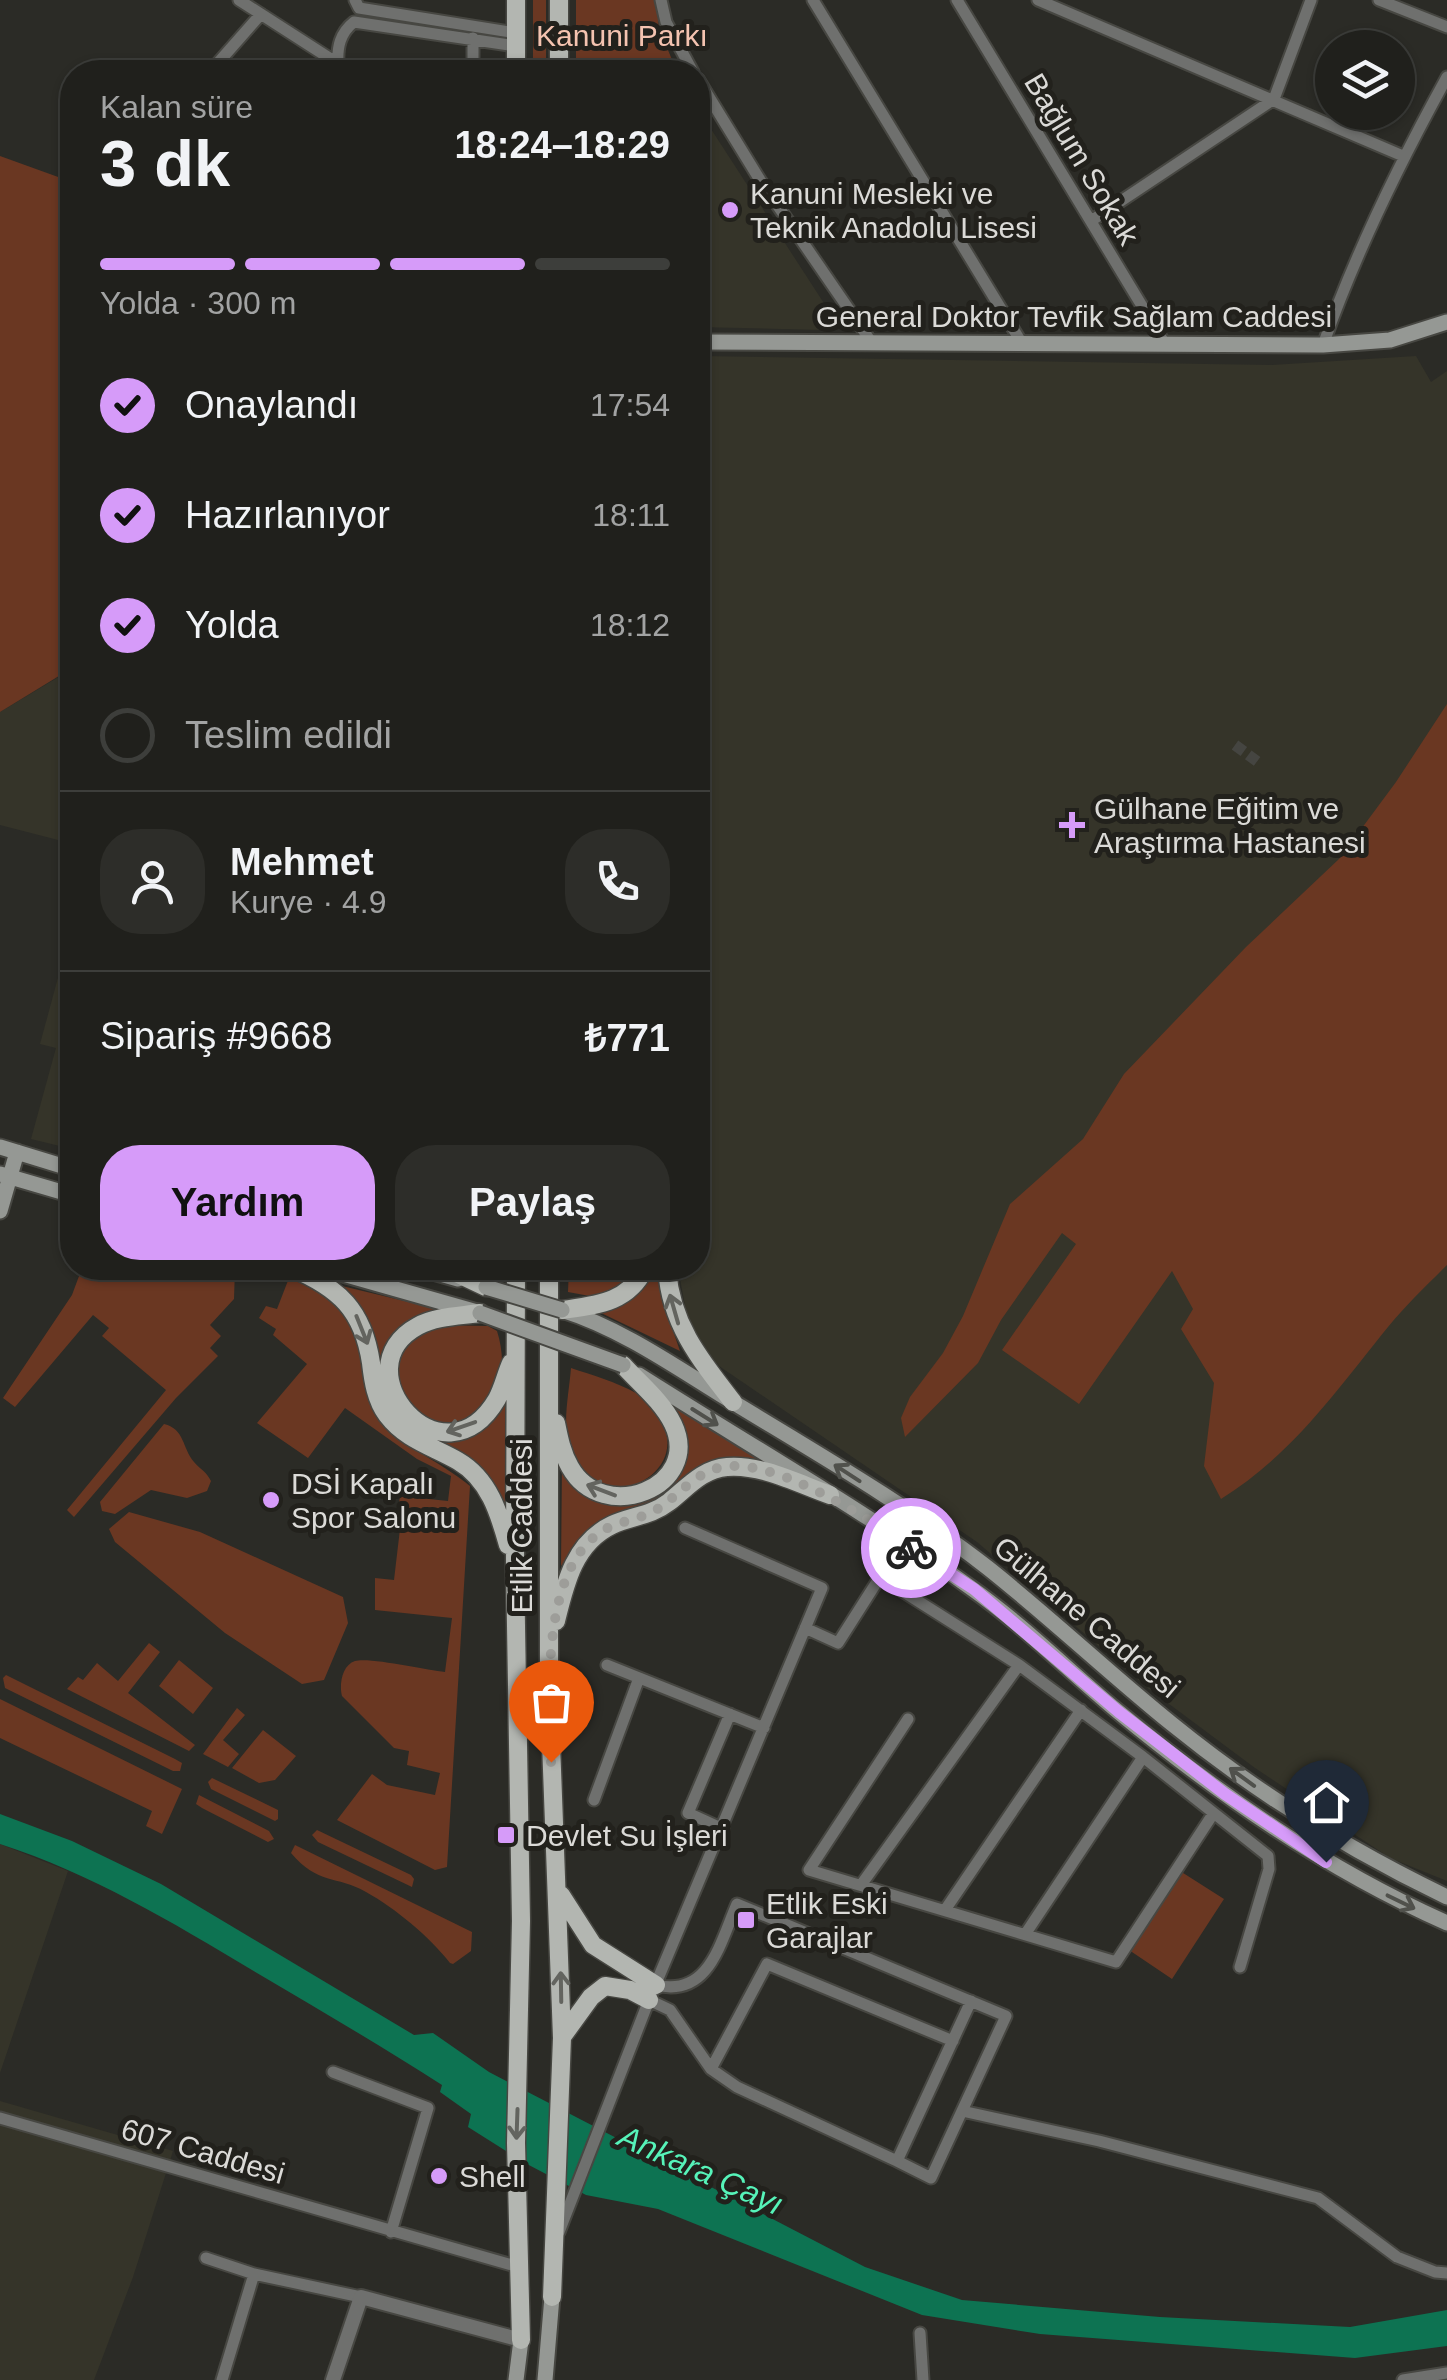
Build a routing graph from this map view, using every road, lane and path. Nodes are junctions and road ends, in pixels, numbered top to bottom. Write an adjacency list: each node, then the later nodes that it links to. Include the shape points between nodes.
1 (240, 0): 11 (street)
2 (355, 0): 14 (street, via 360,8)
3 (516, 0): 14 (main road)
4 (559, 0): 20 (main road)
5 (662, 0): 21 (street)
6 (813, 0): 31 (street)
7 (957, 0): 26 (street, Bağlum Sokak)
8 (1038, 0): 24 (street)
9 (1310, 0): 24 (street)
10 (1380, 0): 12 (street)
11 (262, 14): 15 (street); 16 (street)
12 (1447, 27)
13 (473, 38): 14 (street); 17 (street, via 354,22 345,28); 18 (street)
14 (516, 39): 19 (main road)
15 (221, 60)
16 (332, 60)
17 (338, 60)
18 (473, 60)
19 (516, 60)
20 (559, 60)
21 (687, 60)
22 (1447, 77): 25 (street)
23 (710, 99): 29 (street)
24 (1274, 99): 25 (street); 26 (street)
25 (1404, 156): 32 (street, via 1354,260)
26 (1091, 222): 30 (street, Bağlum Sokak)
27 (1447, 322): 32 (main road, General Doktor Tevfik Sağlam Caddesi, via 1390,340)
28 (710, 342): 29 (main road, General Doktor Tevfik Sağlam Caddesi)
29 (872, 343): 31 (main road, General Doktor Tevfik Sağlam Caddesi)
30 (1165, 344): 31 (main road, General Doktor Tevfik Sağlam Caddesi); 32 (main road, General Doktor Tevfik Sağlam Caddesi)
31 (1023, 345)
32 (1324, 345)
33 (8, 1150): 34 (main road); 35 (main road)
34 (60, 1165)
35 (5, 1175): 36 (main road); 37 (main road)
36 (60, 1191)
37 (0, 1211)
38 (314, 1280): 56 (main road, one-way to 56, via 358,1318 384,1412 483,1483)
39 (365, 1280): 49 (main road, Gülhane Caddesi)
40 (461, 1280): 46 (main road)
41 (471, 1280): 46 (main road)
42 (516, 1280): 50 (main road, Etlik Caddesi)
43 (550, 1280): 52 (main road, Etlik Caddesi)
44 (639, 1280): 48 (main road)
45 (668, 1280): 53 (main road, one-way to 45, via 679,1325)
46 (486, 1287): 47 (main road, bridge)
47 (562, 1310): 48 (main road)
48 (591, 1311): 53 (main road, Gülhane Caddesi)
49 (480, 1312): 50 (main road, one-way to 49, via 497,1398 467,1428 426,1429 396,1402 390,1363 411,1330); 51 (main road, Gülhane Caddesi, bridge)
50 (515, 1353): 56 (main road, Etlik Caddesi)
51 (622, 1365): 52 (main road, one-way to 52, via 674,1424 678,1444 676,1461 659,1484 636,1496 604,1495 571,1470); 54 (main road, Gülhane Caddesi, one-way to 54)
52 (548, 1393): 58 (main road, Etlik Caddesi)
53 (733, 1402): 72 (main road, Gülhane Caddesi, one-way to 53, via 1386,1868 1251,1784 954,1543)
54 (830, 1495): 58 (main road, via 727,1467 694,1480 648,1514 612,1525 577,1556); 74 (main road, Gülhane Caddesi, one-way to 74, via 974,1589 1225,1794 1326,1862)
55 (684, 1528): 57 (street, via 822,1588)
56 (514, 1568): 89 (main road, Etlik Caddesi, one-way to 89)
57 (806, 1628): 60 (street, via 838,1643 880,1578); 65 (street)
58 (549, 1651): 71 (main road, Etlik Caddesi)
59 (607, 1665): 61 (street)
60 (1019, 1665): 62 (street); 70 (street)
61 (639, 1678): 63 (street); 67 (street)
62 (1081, 1710): 66 (street); 73 (street)
63 (730, 1714): 65 (street); 69 (street, via 688,1813)
64 (908, 1719): 70 (street, via 809,1870)
65 (764, 1728): 69 (street)
66 (1143, 1757): 68 (street); 75 (street)
67 (594, 1800)
68 (1213, 1814): 75 (street, via 1116,1962); 76 (street, via 1268,1856 1270,1869)
69 (722, 1830): 77 (street)
70 (861, 1885): 73 (street)
71 (558, 1892): 77 (main road, via 593,1945); 79 (main road, Etlik Caddesi, one-way to 71)
72 (1447, 1897)
73 (945, 1910): 75 (street)
74 (1447, 1923)
75 (1026, 1933)
76 (1240, 1967)
77 (653, 1992): 78 (street, via 694,1984 737,1904); 79 (main road, via 606,1986); 81 (street); 86 (street, via 602,2124)
78 (971, 2001): 80 (street); 83 (street, via 1006,2016)
79 (562, 2038): 86 (main road, Etlik Caddesi)
80 (954, 2041): 81 (street, via 767,1964); 85 (street)
81 (711, 2069): 85 (street)
82 (333, 2072): 87 (street, via 428,2108)
83 (962, 2111): 85 (street, via 931,2178); 91 (street, via 1318,2198 1397,2256)
84 (0, 2118): 87 (street, 607 Caddesi)
85 (897, 2160)
86 (565, 2191): 93 (main road)
87 (391, 2232): 89 (street, 607 Caddesi)
88 (206, 2258): 90 (street)
89 (519, 2267): 95 (main road)
90 (254, 2274): 92 (street); 97 (street)
91 (1447, 2274)
92 (360, 2297): 95 (street); 98 (street)
93 (552, 2297): 101 (main road); 102 (main road)
94 (920, 2333): 103 (street)
95 (521, 2340): 99 (main road); 100 (main road)
96 (1447, 2373): 104 (street)
97 (222, 2380)
98 (334, 2380)
99 (516, 2380)
100 (526, 2380)
101 (545, 2380)
102 (554, 2380)
103 (923, 2380)
104 (1404, 2380)

